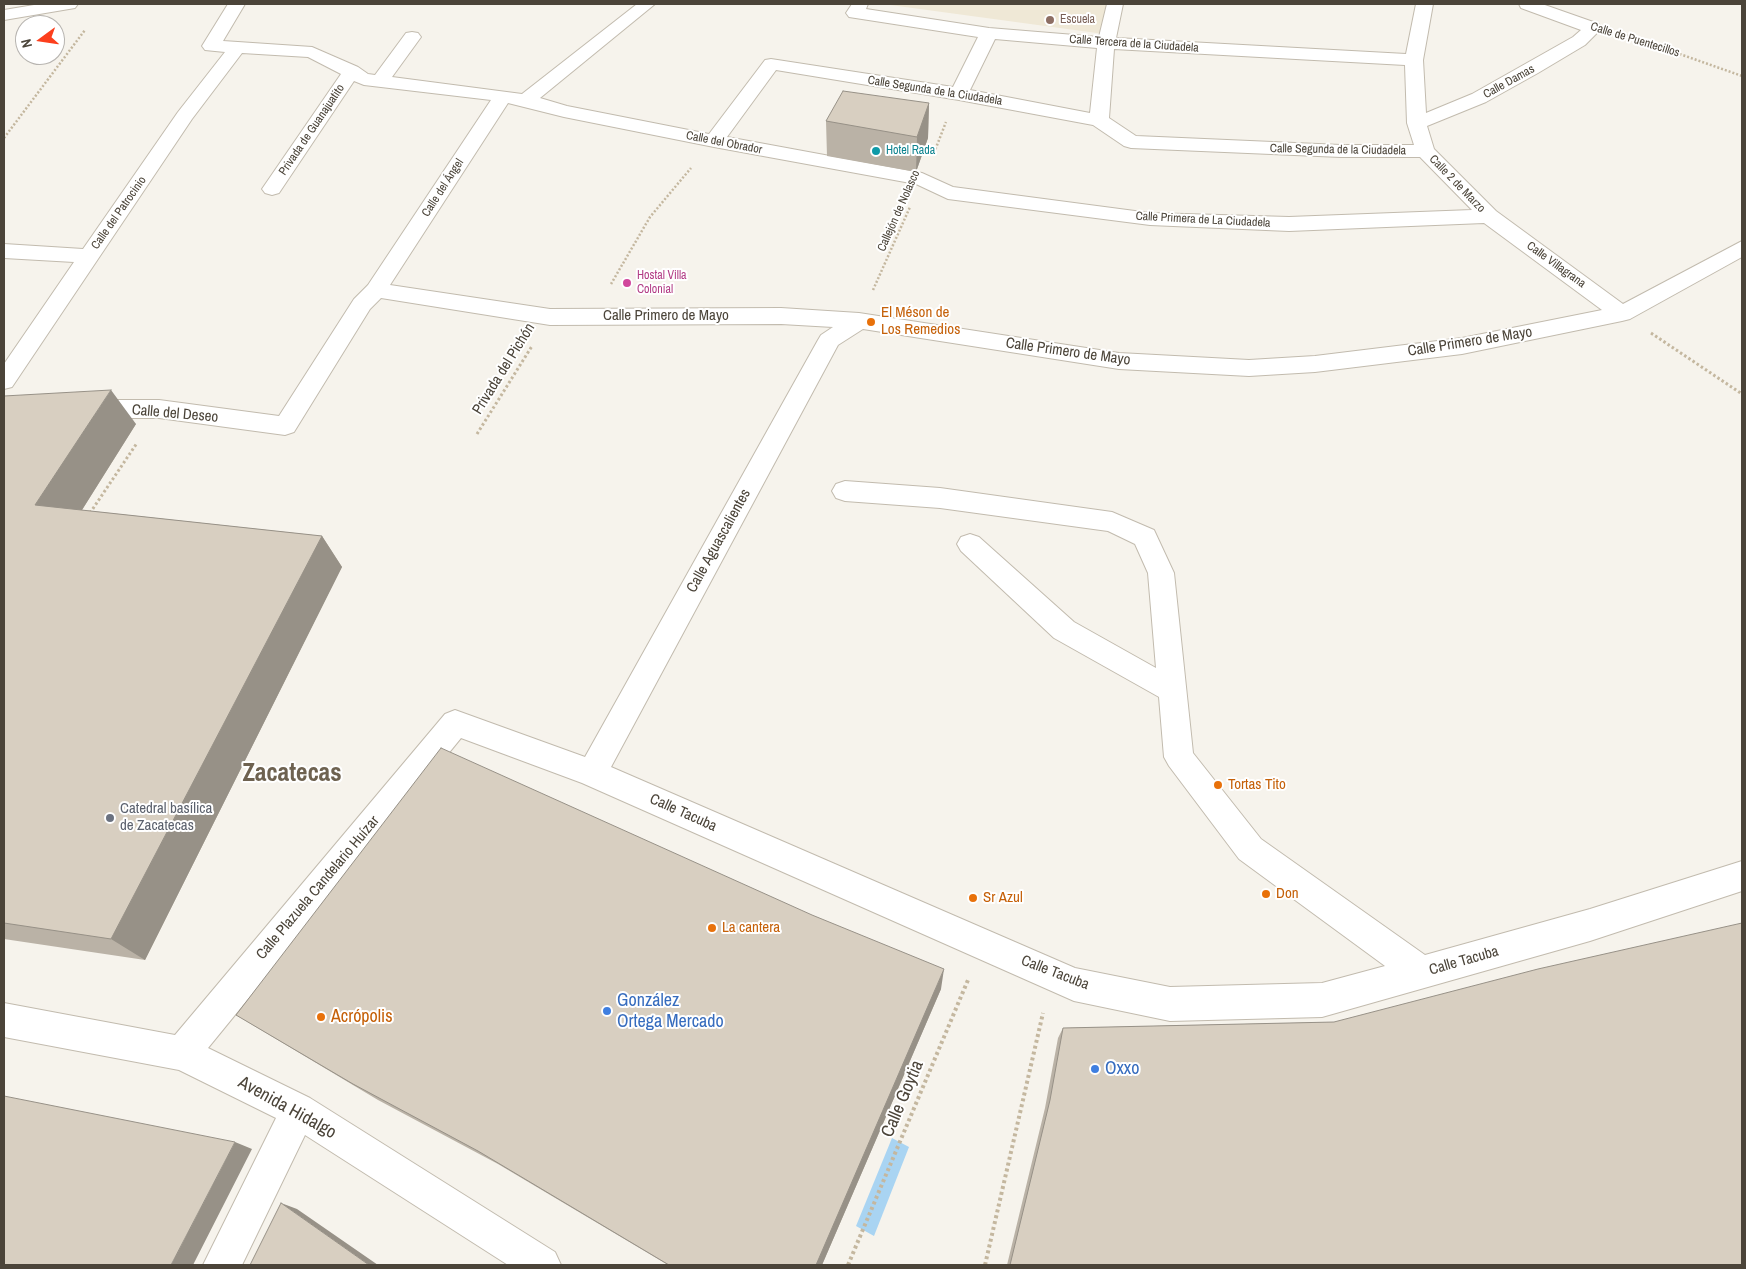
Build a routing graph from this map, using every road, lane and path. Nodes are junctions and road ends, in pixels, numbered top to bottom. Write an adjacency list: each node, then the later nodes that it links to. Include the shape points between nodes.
1 (69, 4): 8 (street)
2 (236, 4): 14 (street, via 211,46)
3 (647, 4): 21 (street)
4 (1115, 4): 13 (street)
5 (1425, 4): 15 (street, Calle 2 de Marzo)
6 (1527, 4): 10 (street, Calle de Puentecillos)
7 (858, 8): 11 (street, Calle Tercera de la Ciudadela)
8 (4, 15)
9 (88, 27): 25 (path)
10 (1593, 28): 17 (path, Calle de Puentecillos, via 1618,32); 24 (street, Calle Damas, via 1532,70 1479,98)
11 (989, 33): 13 (street, Calle Tercera de la Ciudadela); 19 (street)
12 (412, 37): 18 (street)
13 (1106, 43): 15 (street, Calle Tercera de la Ciudadela); 23 (street)
14 (238, 48): 16 (street, via 312,52); 33 (street, Calle del Patrocinio, via 185,116)
15 (1414, 60): 24 (street, Calle 2 de Marzo)
16 (352, 71): 18 (street, via 364,79); 29 (street, Privada de Guanajuatito)
17 (1742, 76)
18 (380, 81): 20 (street)
19 (959, 94): 23 (street, Calle Segunda de la Ciudadela); 26 (street, Calle Segunda de la Ciudadela, via 771,64)
20 (504, 96): 21 (street); 34 (street, Calle del Ángel)
21 (526, 100): 26 (street, Calle del Obrador, via 564,111)
22 (949, 115): 28 (path, Callejón de Nolasco)
23 (1099, 120): 27 (street, Calle Segunda de la Ciudadela, via 1131,142 1332,151)
24 (1417, 123): 27 (street, Calle 2 de Marzo)
25 (4, 138)
26 (714, 141): 28 (street, Calle del Obrador); 37 (path, via 650,217)
27 (1425, 151): 30 (street, Calle 2 de Marzo)
28 (922, 179): 30 (street, Calle Primera de La Ciudadela, via 948,193 1150,219 1289,224); 38 (path, Callejón de Nolasco)
29 (272, 189)
30 (1489, 216): 35 (street, Calle Villagrana)
31 (1742, 248): 35 (street, Calle Primero de Mayo)
32 (4, 251): 33 (street)
33 (89, 256): 39 (street, Calle del Patrocinio)
34 (376, 290): 36 (street, Calle Primero de Mayo); 43 (street, Calle del Ángel, via 362,304)
35 (1622, 314): 38 (street, Calle Primero de Mayo, via 1462,346 1315,364 1249,368 1119,361); 40 (path)
36 (550, 317): 37 (street, Calle Primero de Mayo); 44 (path, Privada del Pichón)
37 (592, 317): 38 (street, Calle Primero de Mayo, via 781,316)
38 (859, 321): 50 (street, Calle Aguascalientes, via 829,340)
39 (4, 381)
40 (1742, 394)
41 (159, 409): 42 (street, Calle del Deseo); 43 (street, Calle del Deseo); 46 (path)
42 (72, 410)
43 (285, 426)
44 (477, 434)
45 (846, 491): 48 (street, via 940,498 1112,522 1145,537 1161,573)
46 (89, 515)
47 (970, 544): 48 (street, via 1064,630)
48 (1173, 692): 53 (street, via 1179,757 1250,849)
49 (455, 723): 50 (street, Calle Tacuba); 56 (street, Calle Plazuela Candelario Huízar)
50 (592, 773): 52 (street, Calle Tacuba)
51 (1742, 876): 53 (street, Calle Tacuba, via 1590,925)
52 (983, 944): 54 (street, Calle Tacuba); 60 (path, Calle Goytia)
53 (1422, 972): 54 (street, Calle Tacuba, via 1322,1000 1170,1004 1074,984)
54 (1052, 974): 61 (path)
55 (4, 1020): 56 (street, Avenida Hidalgo)
56 (182, 1053): 57 (street, Avenida Hidalgo)
57 (298, 1110): 58 (street); 59 (street, Avenida Hidalgo)
58 (222, 1265)
59 (542, 1265)
60 (848, 1265)
61 (985, 1265)

